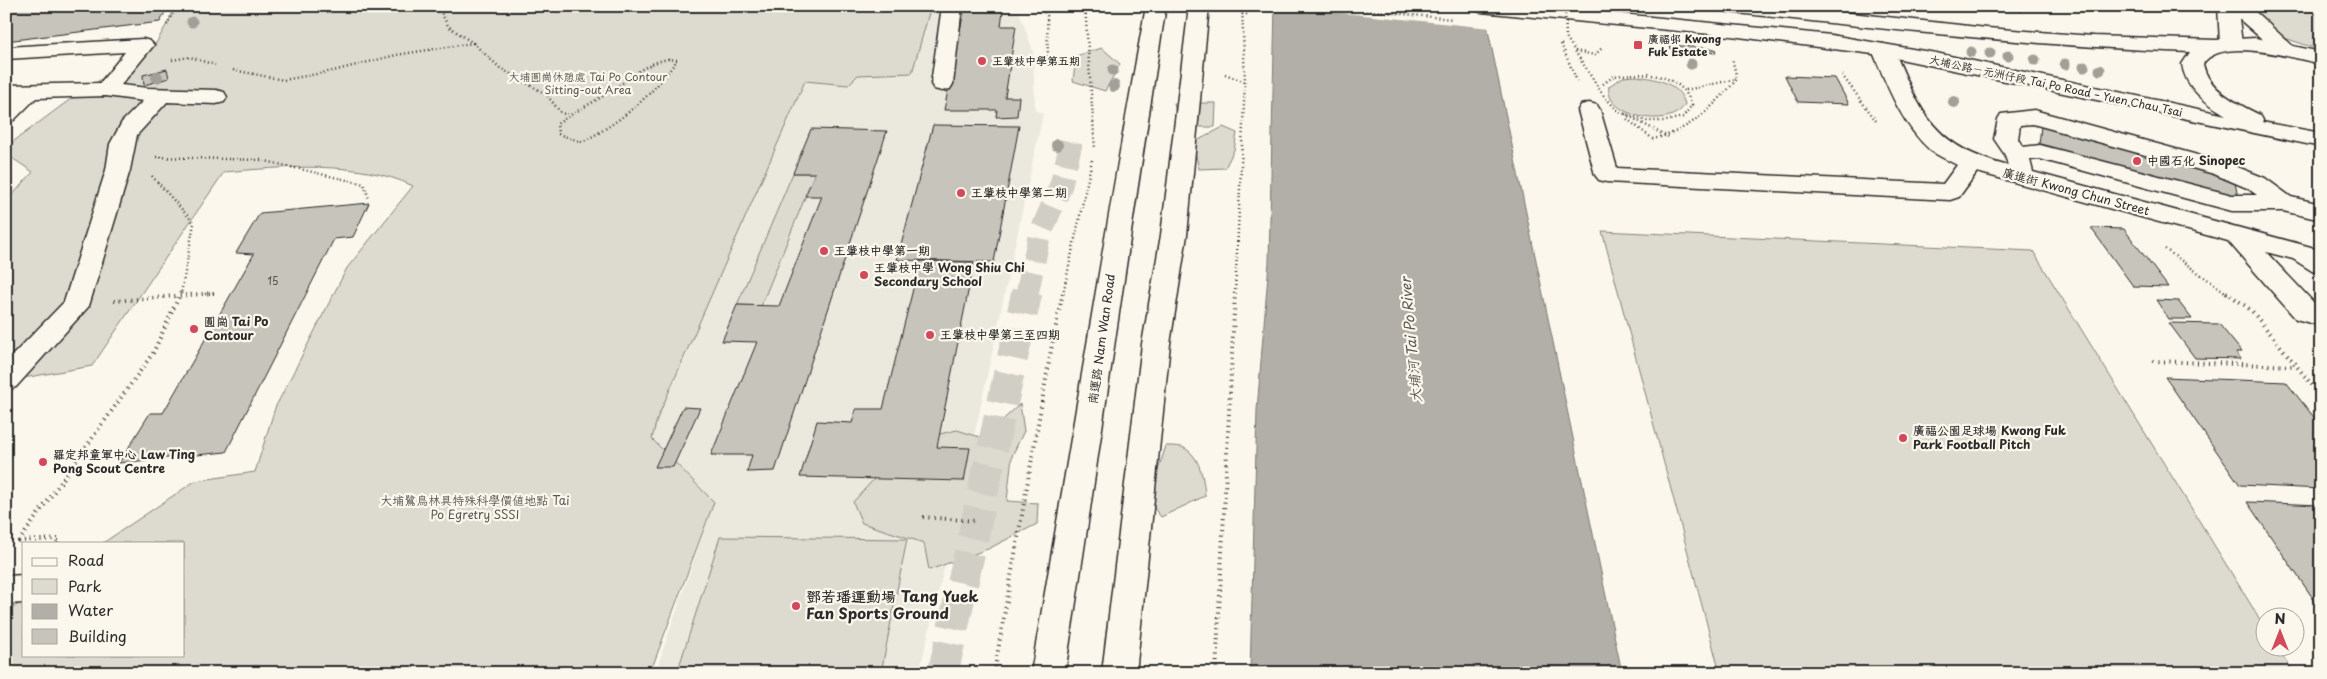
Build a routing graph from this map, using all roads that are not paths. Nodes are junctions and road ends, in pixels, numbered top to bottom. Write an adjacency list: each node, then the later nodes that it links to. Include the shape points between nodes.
1 (952, 6): 13 (main road)
2 (1156, 6): 32 (main road, 南運路 Nam Wan Road, via 1117,231 1102,346)
3 (1199, 6): 33 (main road)
4 (1481, 6): 10 (main road, 大埔公路－元洲仔段 Tai Po Road – Yuen Chau Tsai, via 1810,38)
5 (1728, 6): 8 (main road, via 1987,34 2093,42)
6 (2228, 6): 8 (main road)
7 (2237, 6): 9 (main road)
8 (2223, 45): 9 (main road); 21 (main road, 大埔公路－元洲仔段 Tai Po Road – Yuen Chau Tsai, via 2196,56 2192,64 2202,88 2219,102 2268,127)
9 (2285, 48): 12 (main road)
10 (1883, 50): 21 (main road, 大埔公路－元洲仔段 Tai Po Road – Yuen Chau Tsai, via 1994,70 2187,115); 22 (main road, 廣進街 Kwong Chun Street, via 1900,90 1920,124 1940,145)
11 (6, 53): 14 (main road, via 143,45)
12 (2318, 58)
13 (942, 84)
14 (106, 89): 16 (main road); 17 (main road)
15 (6, 92): 16 (main road)
16 (29, 92): 20 (main road)
17 (162, 95): 18 (main road); 29 (main road, via 121,143 118,170 76,306)
18 (216, 97)
19 (1596, 106): 22 (main road, via 1607,175 1950,192)
20 (6, 115)
21 (2311, 138)
22 (1971, 163): 23 (main road, 廣進街 Kwong Chun Street)
23 (2020, 166): 24 (main road, via 2040,152 2232,203); 24 (main road, via 2006,139 2009,119 2034,117 2222,169 2256,183); 26 (main road, 廣進街 Kwong Chun Street)
24 (2282, 203): 25 (main road)
25 (2321, 212)
26 (2237, 235): 27 (main road, 廣進街 Kwong Chun Street, via 2302,253); 28 (main road, via 2306,312)
27 (2321, 265)
28 (2321, 316)
29 (6, 380)
30 (22, 589): 31 (main road)
31 (6, 590)
32 (1048, 673)
33 (1119, 673)

